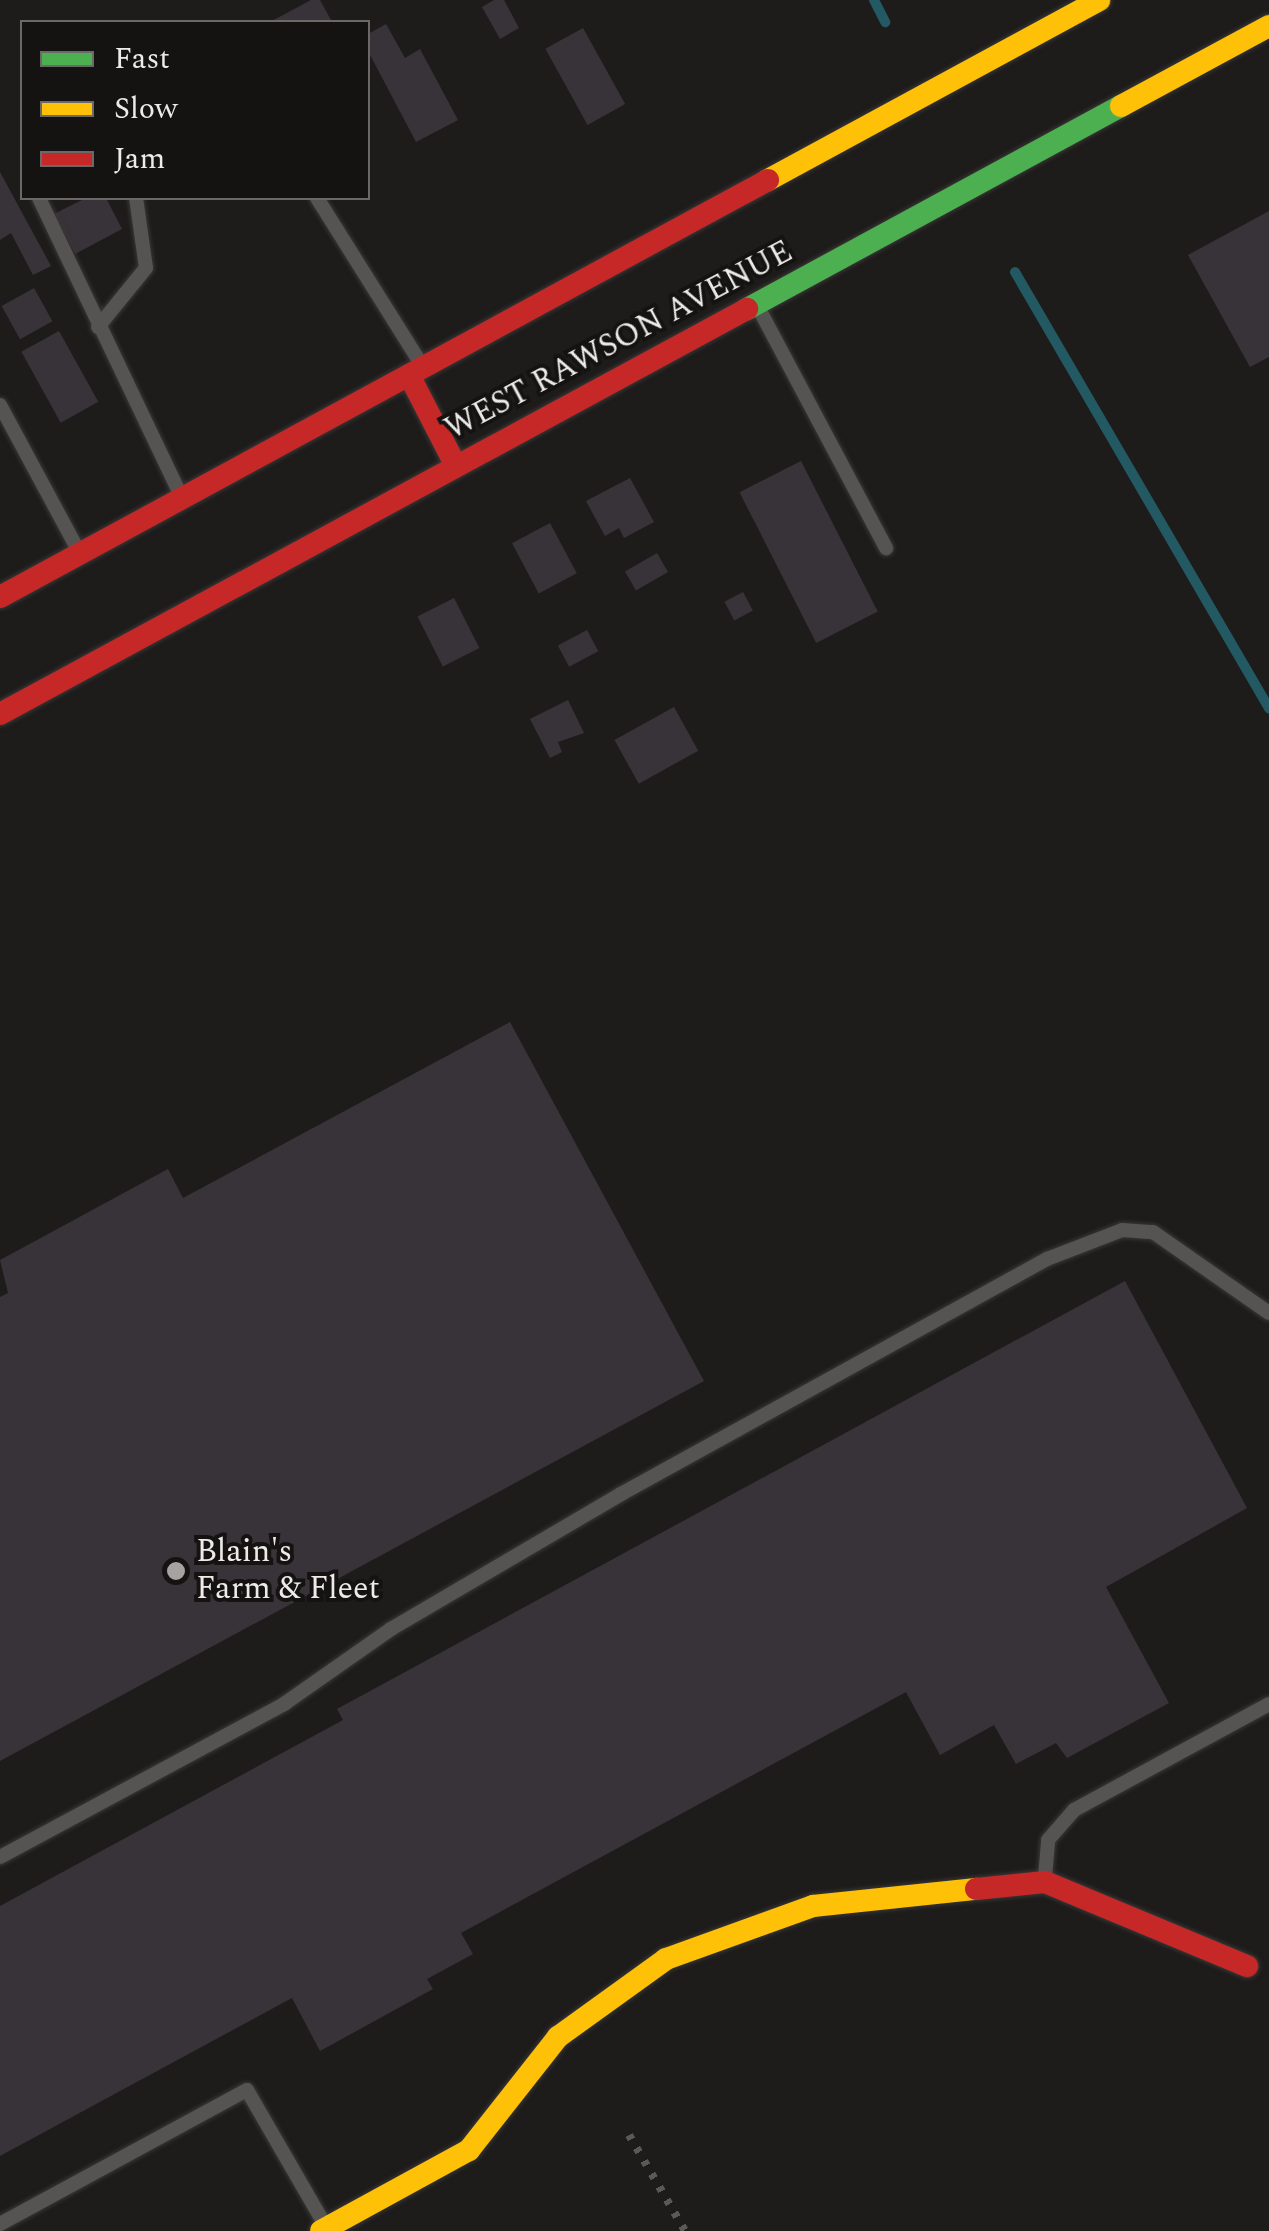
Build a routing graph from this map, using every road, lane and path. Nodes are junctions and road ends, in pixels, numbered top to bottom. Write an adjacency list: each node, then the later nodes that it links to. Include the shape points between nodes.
1 (1099, 0): 8 (main road)
2 (1269, 26): 6 (main road, WEST RAWSON AVENUE)
3 (40, 200): 7 (lane)
4 (136, 200): 7 (lane, via 146,268)
5 (318, 200): 8 (lane)
6 (756, 304): 10 (main road, WEST RAWSON AVENUE); 12 (lane)
7 (98, 326): 11 (lane)
8 (416, 371): 10 (main road); 11 (main road)
9 (0, 405): 13 (lane)
10 (456, 466): 15 (main road, WEST RAWSON AVENUE)
11 (182, 498): 13 (main road)
12 (886, 548)
13 (80, 554): 14 (main road)
14 (0, 597)
15 (0, 714)
16 (1269, 1313): 18 (lane, via 1153,1232 1122,1230 1047,1260 621,1494 391,1629 284,1704)
17 (1269, 1704): 19 (lane, via 1074,1810 1048,1840)
18 (0, 1857)
19 (1045, 1882): 20 (main road); 22 (main road, via 812,1906 666,1959 558,2037 469,2150)
20 (1247, 1966)
21 (0, 2224): 22 (lane, via 247,2090)
22 (323, 2229)

